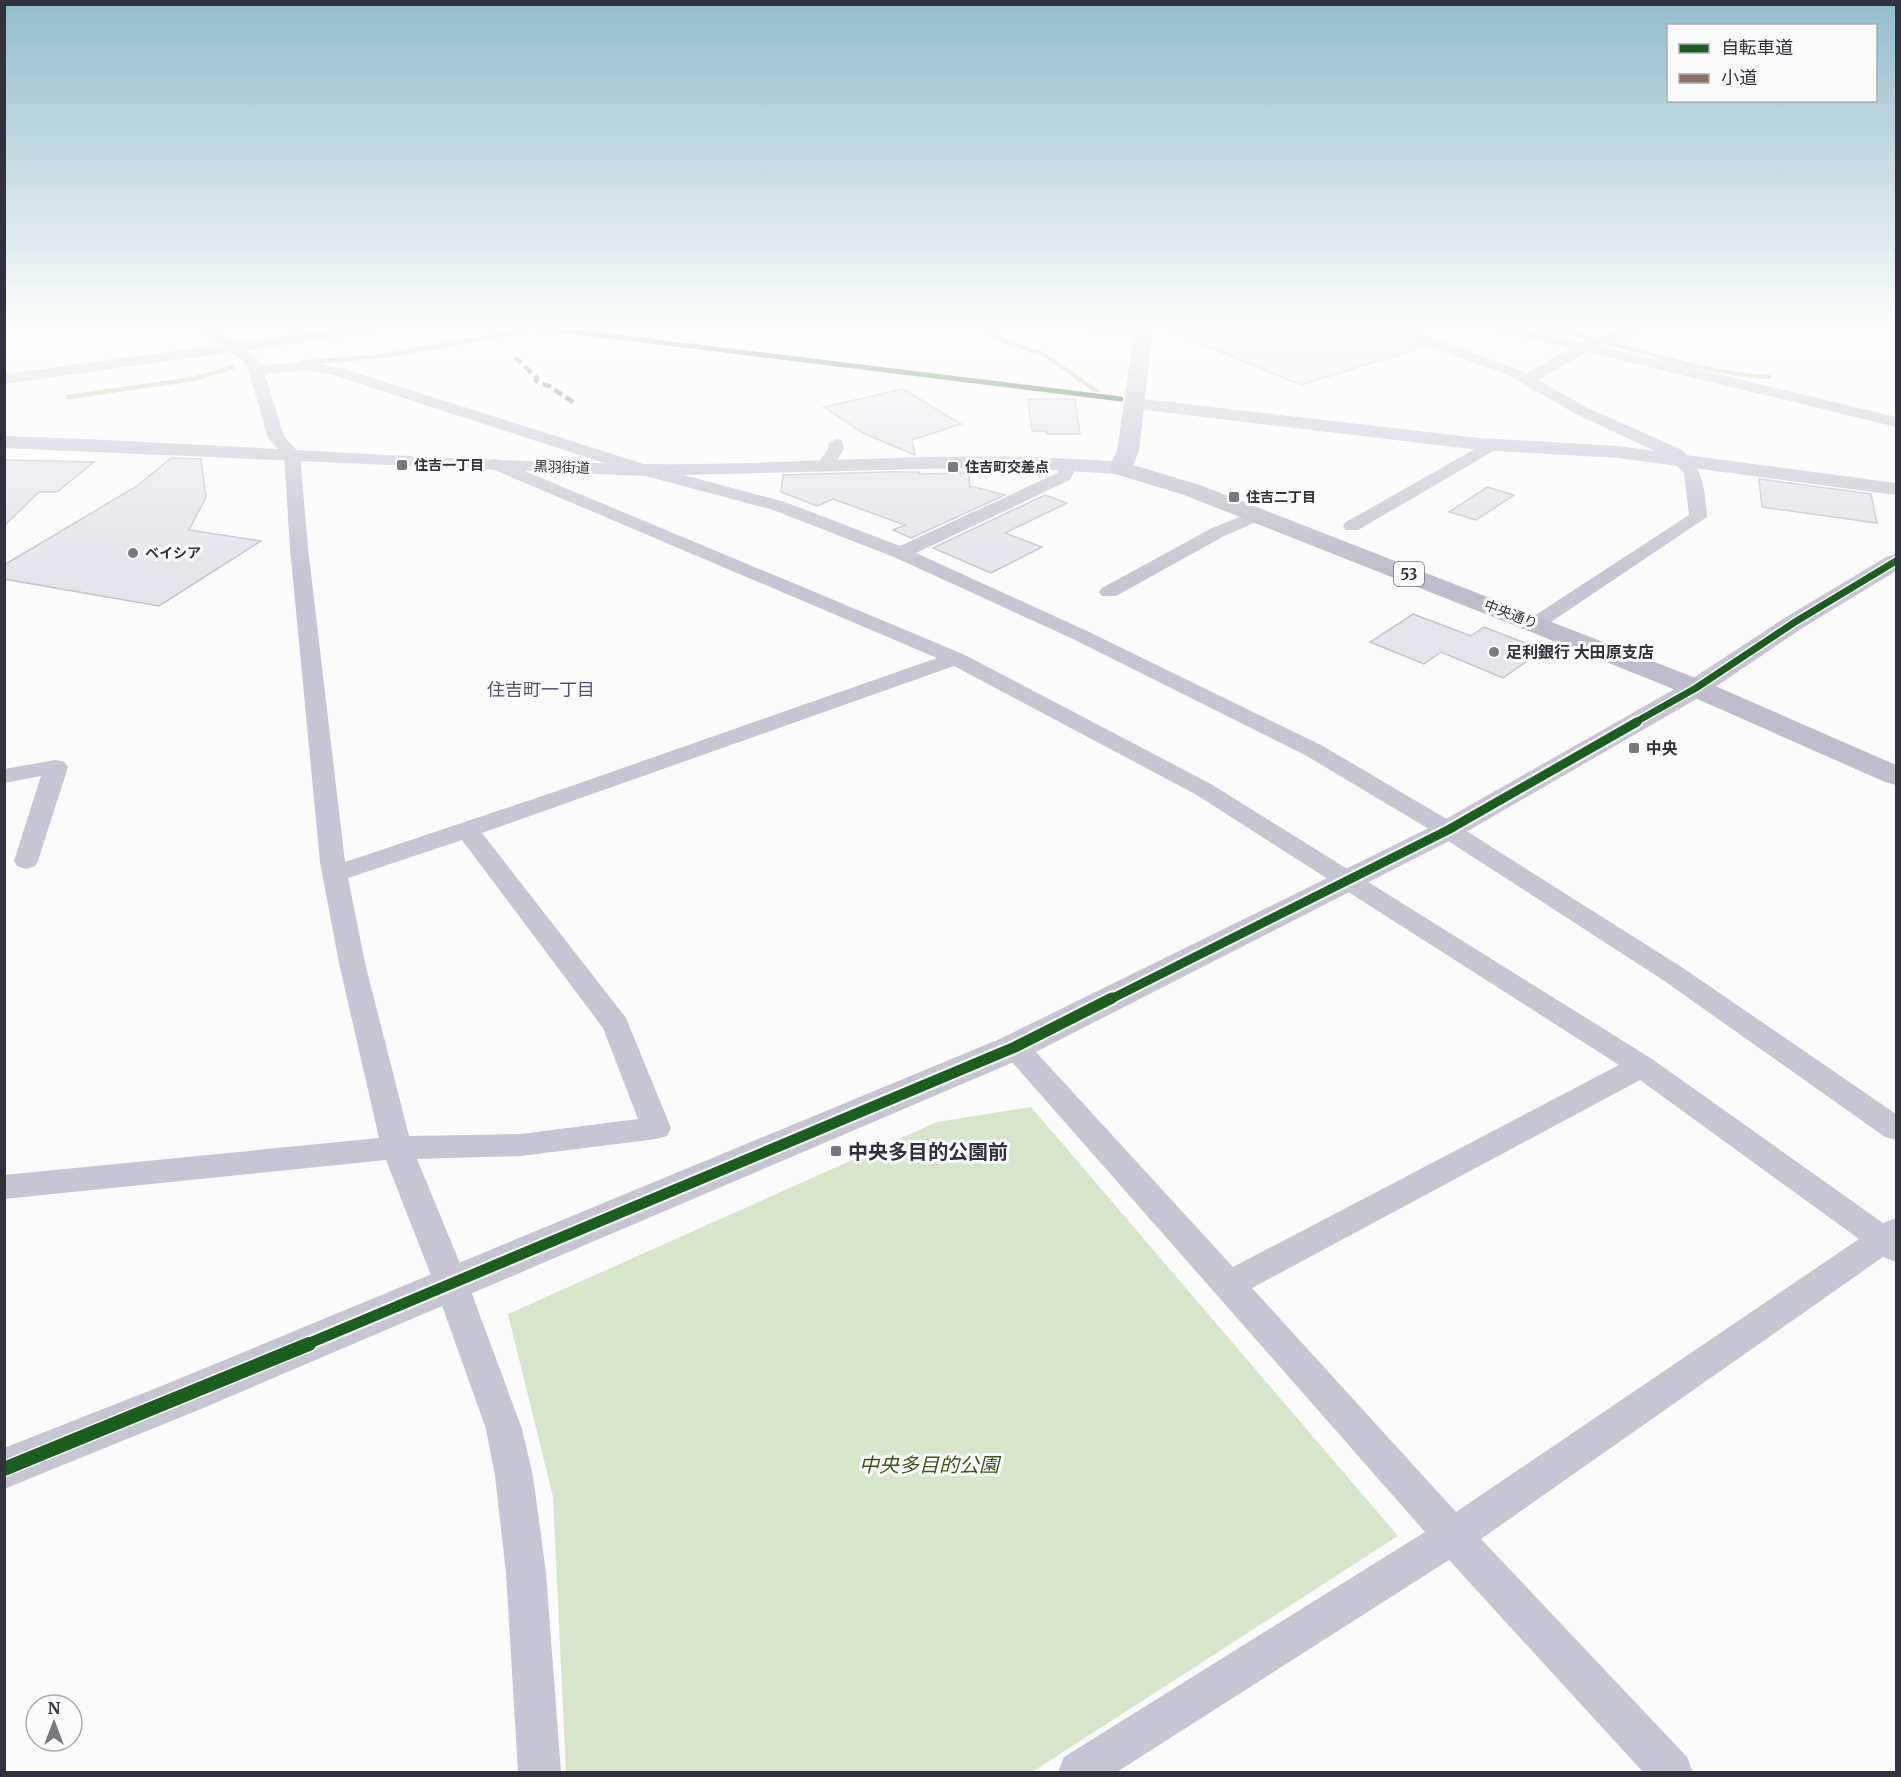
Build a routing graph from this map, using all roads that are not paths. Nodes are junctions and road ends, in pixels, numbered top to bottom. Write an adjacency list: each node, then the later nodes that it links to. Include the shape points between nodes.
1 (268, 408): 11 (street, via 276,438)
2 (451, 408): 17 (street)
3 (1134, 408): 16 (main road, via 1128,452)
4 (1169, 408): 10 (street)
5 (1577, 408): 12 (street)
6 (1839, 408): 7 (street)
7 (1896, 422)
8 (4, 442): 11 (street, 黒羽街道)
9 (836, 444): 15 (street)
10 (1491, 445): 12 (street, via 1618,452); 20 (street)
11 (292, 454): 13 (street, 黒羽街道); 32 (street)
12 (1686, 461): 18 (street); 24 (street, via 1694,471 1698,517)
13 (496, 464): 17 (street, 黒羽街道); 25 (street)
14 (1071, 464): 15 (street, 黒羽街道, via 967,461); 16 (street, 黒羽街道); 21 (street, via 1064,476)
15 (824, 467): 17 (street, 黒羽街道)
16 (1120, 468): 19 (main road, 中央通り / 53)
17 (644, 470): 21 (street, via 778,506)
18 (1896, 489)
19 (1257, 514): 23 (street); 24 (main road, 中央通り / 53)
20 (1352, 526)
21 (901, 552): 29 (street, via 1313,750)
22 (1896, 561): 26 (street)
23 (1109, 592)
24 (1535, 624): 26 (main road, 中央通り / 53)
25 (957, 658): 30 (street); 33 (street, via 1203,789)
26 (1696, 688): 28 (main road, 中央通り / 53); 29 (street)
27 (4, 776): 31 (street, via 56,767)
28 (1896, 776)
29 (1448, 830): 33 (street); 36 (street, via 1673,974)
30 (468, 831): 32 (street); 37 (street, via 615,1025 656,1128 520,1145)
31 (26, 861)
32 (334, 874): 37 (street)
33 (1350, 880): 34 (street); 35 (street)
34 (1015, 1047): 40 (street); 41 (street)
35 (1642, 1066): 39 (street); 41 (street)
36 (1896, 1129)
37 (397, 1148): 38 (street); 40 (street)
38 (4, 1187)
39 (1892, 1240): 43 (street)
40 (451, 1283): 42 (street); 44 (street, via 504,1429 514,1476 526,1573)
41 (1228, 1285): 43 (street)
42 (4, 1469)
43 (1453, 1536): 45 (street); 46 (street)
44 (539, 1773)
45 (1079, 1773)
46 (1672, 1773)

